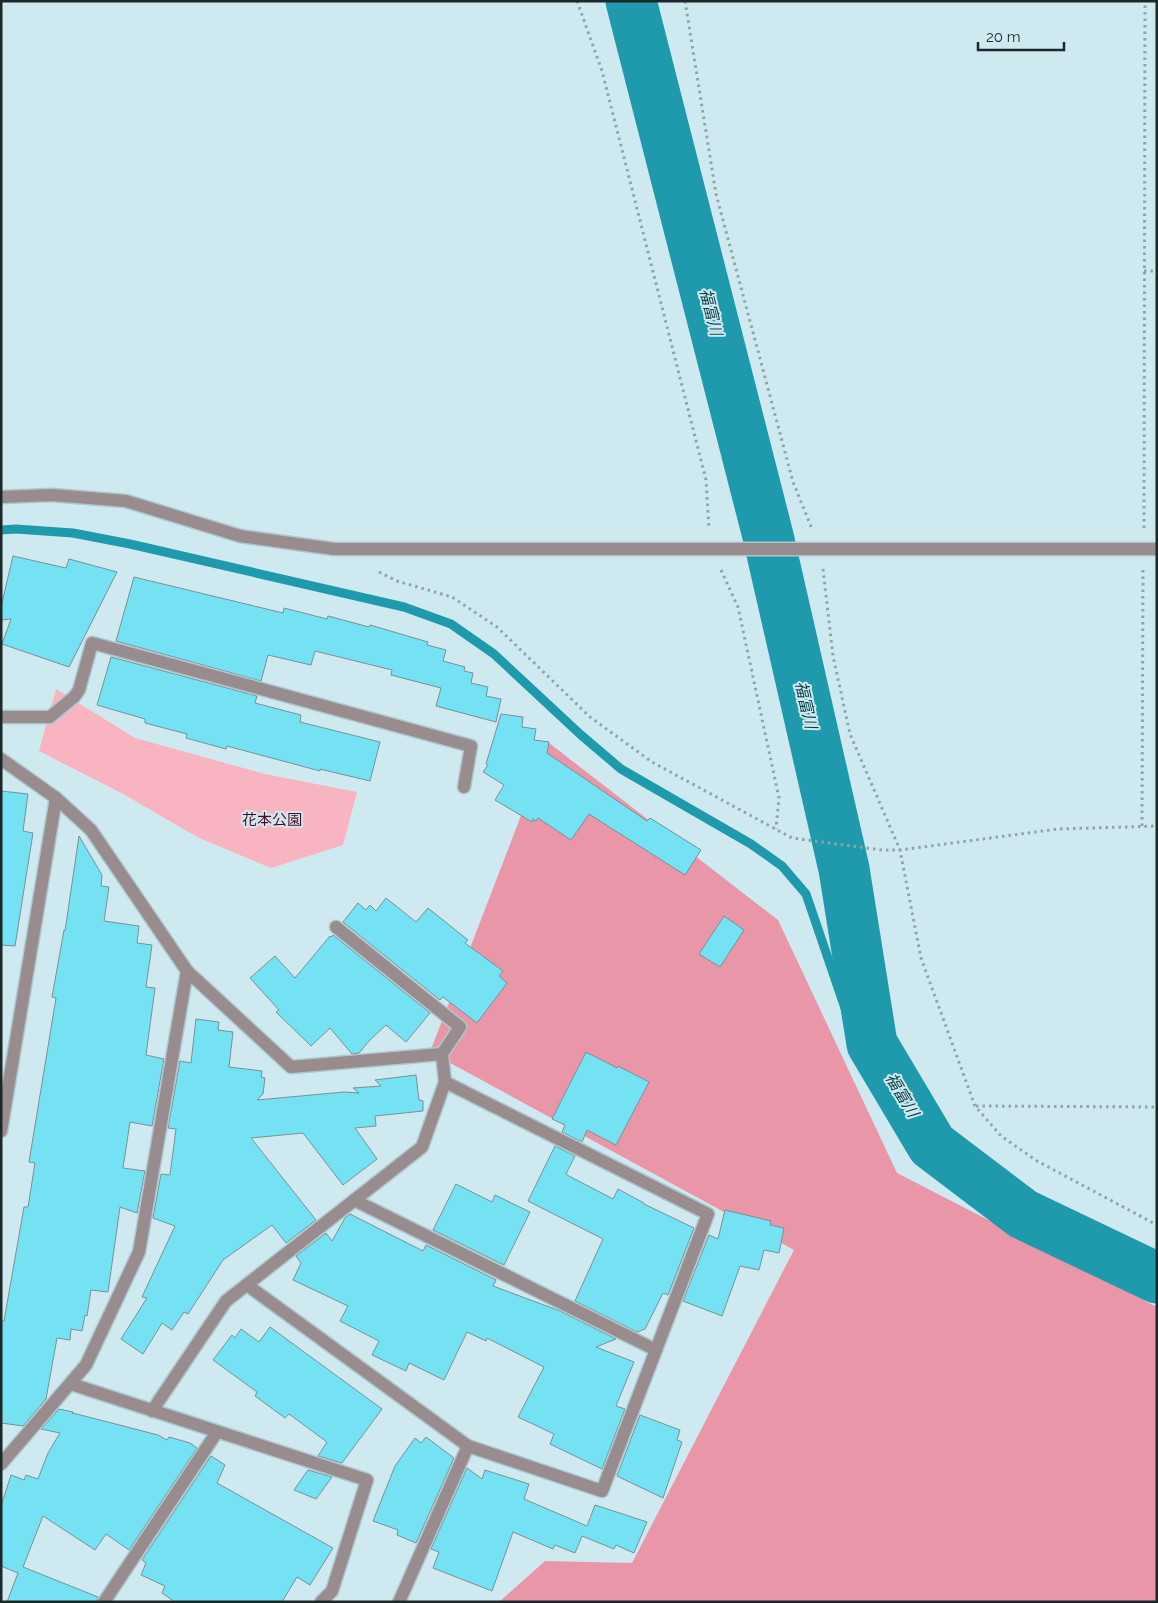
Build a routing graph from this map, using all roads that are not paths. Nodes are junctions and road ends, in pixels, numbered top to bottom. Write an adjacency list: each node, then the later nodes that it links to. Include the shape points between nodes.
1 (1, 497): 2 (street, via 52,494 126,502 240,536 334,550)
2 (1157, 550)
3 (1, 717): 5 (street, via 50,717 79,690 92,643 471,746)
4 (1, 759): 6 (street)
5 (464, 787)
6 (56, 798): 8 (street, via 91,830); 11 (street)
7 (336, 927): 9 (street, via 460,1027)
8 (187, 971): 9 (street, via 291,1067); 15 (street, via 139,1252 86,1365)
9 (442, 1054): 10 (street)
10 (445, 1082): 12 (street, via 422,1147); 14 (street, via 708,1214)
11 (1, 1131)
12 (354, 1200): 13 (street); 14 (street)
13 (247, 1285): 16 (street, via 226,1302); 18 (street)
14 (656, 1350): 18 (street, via 602,1491)
15 (71, 1384): 16 (street); 19 (street)
16 (152, 1411): 17 (street)
17 (217, 1432): 20 (street); 21 (street, via 367,1480 332,1592)
18 (468, 1446): 22 (street)
19 (1, 1464)
20 (104, 1602)
21 (322, 1602)
22 (399, 1602)

